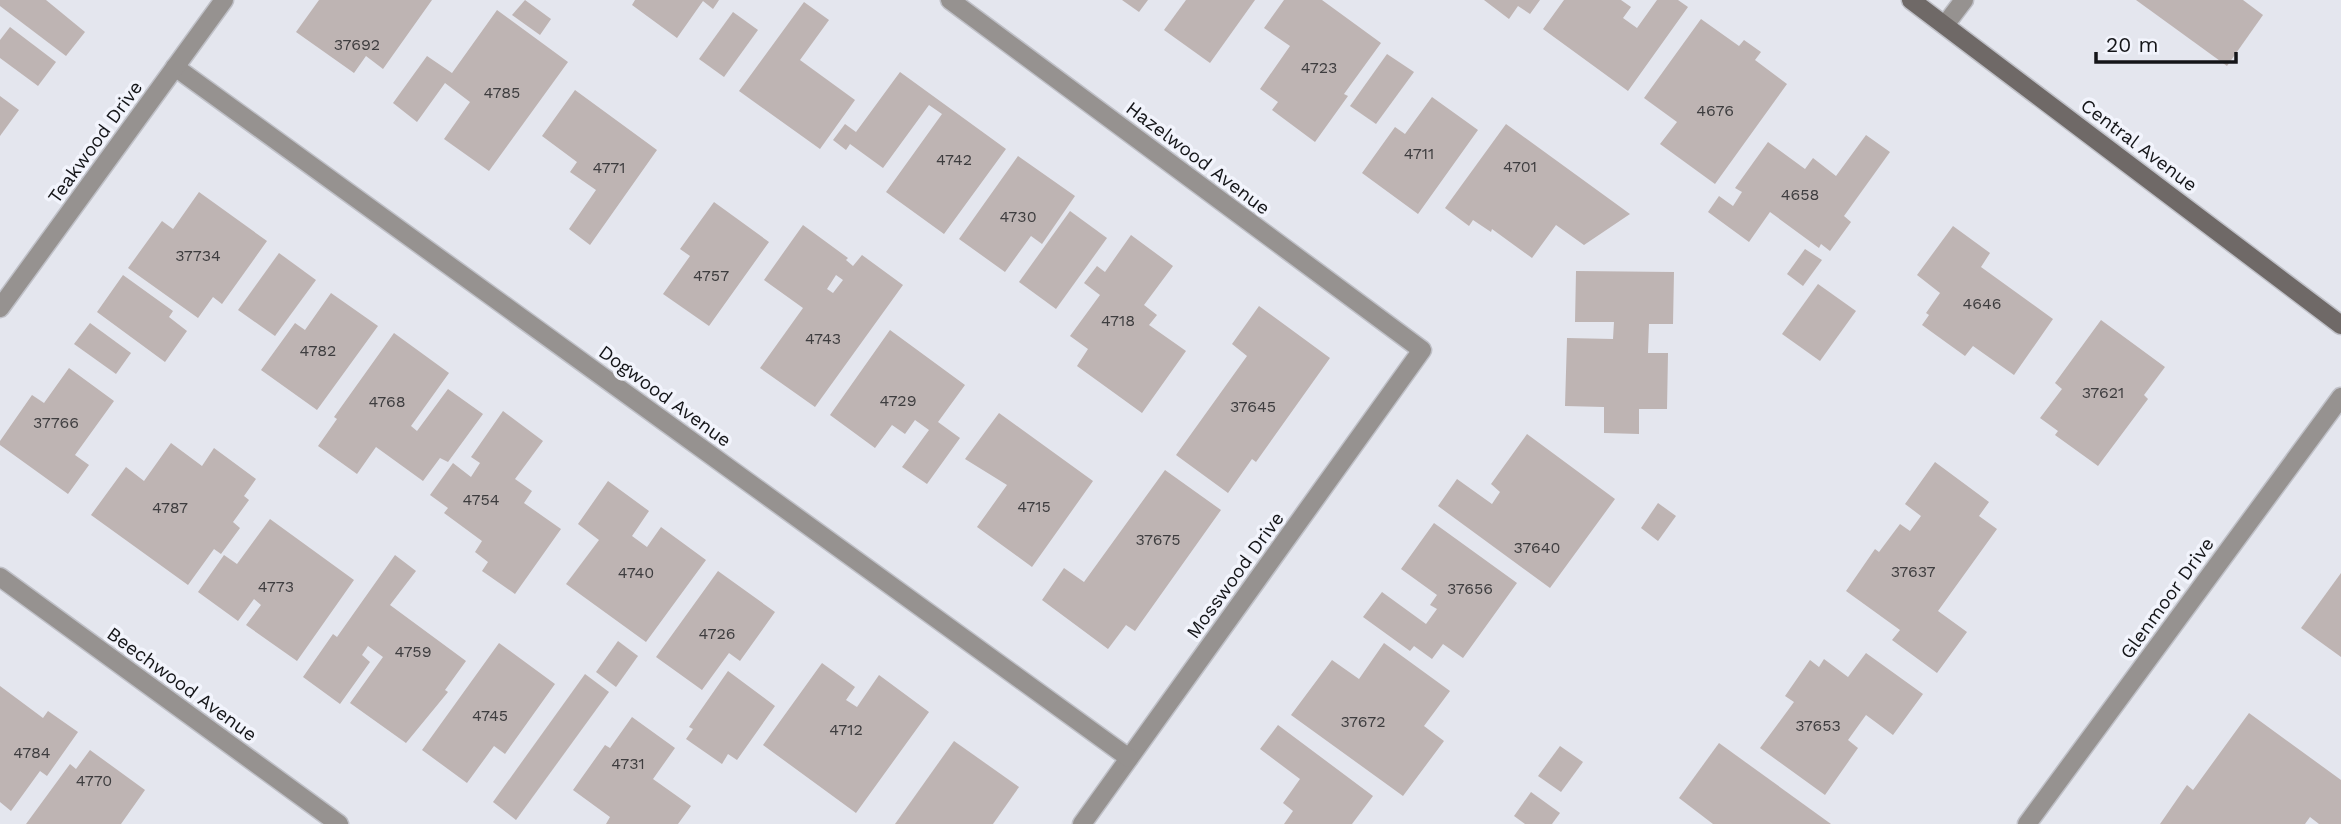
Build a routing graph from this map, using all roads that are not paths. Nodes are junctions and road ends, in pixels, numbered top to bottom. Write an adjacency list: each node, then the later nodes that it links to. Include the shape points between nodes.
1 (224, 0): 6 (street, Teakwood Drive)
2 (950, 0): 9 (street, Hazelwood Avenue)
3 (1911, 0): 5 (main road, Central Avenue)
4 (1964, 0): 5 (street)
5 (1945, 25): 8 (main road, Central Avenue)
6 (175, 67): 7 (street, Teakwood Drive); 12 (street, Dogwood Avenue)
7 (0, 308)
8 (2341, 325)
9 (1422, 350): 12 (street, Mosswood Drive)
10 (2341, 397): 15 (street, Glenmoor Drive)
11 (0, 578): 13 (street, Beechwood Avenue)
12 (1129, 758): 14 (street, Mosswood Drive)
13 (339, 824)
14 (1082, 824)
15 (2027, 824)

